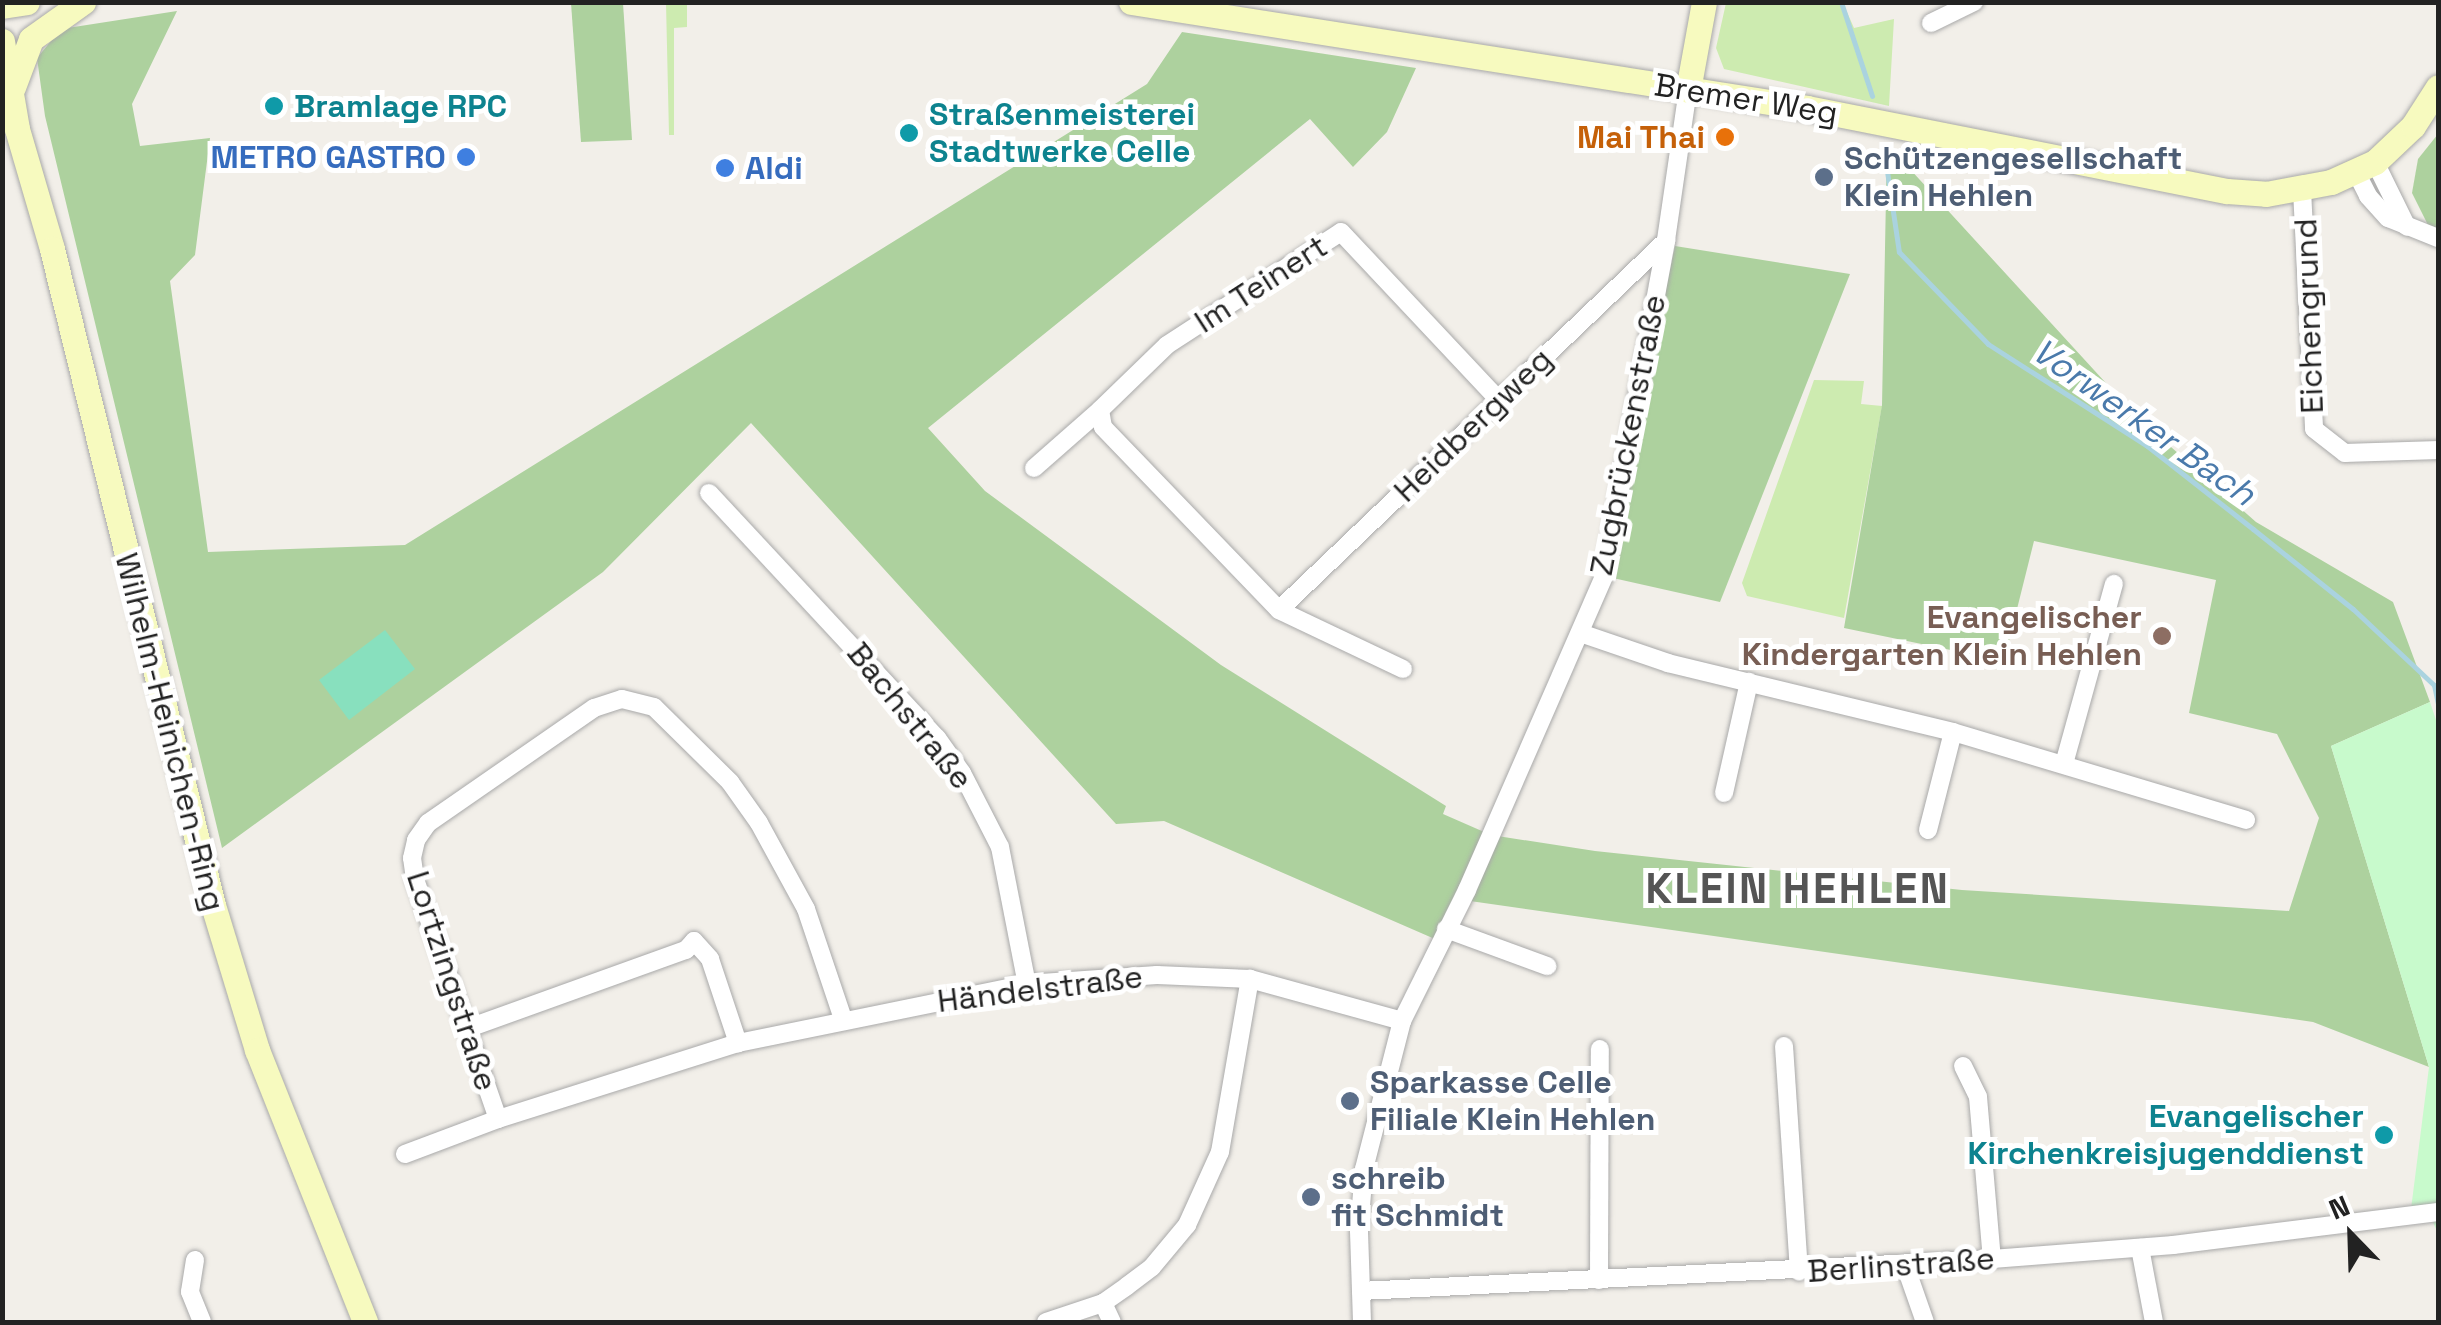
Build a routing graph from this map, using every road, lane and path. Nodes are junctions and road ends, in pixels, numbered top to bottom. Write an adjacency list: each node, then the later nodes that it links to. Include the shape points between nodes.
1 (26, 2): 6 (main road)
2 (83, 2): 11 (main road, via 31,39)
3 (1132, 2): 10 (main road, Bremer Weg)
4 (1704, 2): 10 (main road)
5 (1974, 2): 7 (street)
6 (2, 6)
7 (1931, 23)
8 (2, 42): 11 (main road, Wilhelm-Heinichen-Ring)
9 (2438, 87): 12 (main road, via 2413,126)
10 (1688, 90): 13 (main road, Bremer Weg, via 1893,123 2228,191); 15 (street, Zugbrückenstraße)
11 (7, 95): 54 (main road, Wilhelm-Heinichen-Ring, via 52,250 212,905 258,1050)
12 (2366, 167): 13 (main road, Bremer Weg); 14 (street, via 2406,227)
13 (2302, 190): 18 (street, Eichengrund, via 2314,429 2345,453)
14 (2438, 238)
15 (1666, 240): 16 (street, Heidbergweg); 23 (street, Zugbrückenstraße, via 1604,576)
16 (1499, 400): 17 (street, Im Teinert, via 1341,232 1167,345); 22 (street, Heidbergweg)
17 (1100, 410): 19 (street, Im Teinert); 22 (street, via 1103,427)
18 (2438, 450)
19 (1034, 468)
20 (709, 492): 34 (street, Bachstraße, via 962,773 1000,848)
21 (2114, 584): 27 (street)
22 (1279, 610): 24 (street)
23 (1580, 632): 25 (street); 31 (street, Zugbrückenstraße)
24 (1404, 669)
25 (1749, 682): 26 (street); 28 (street)
26 (1953, 732): 27 (street); 30 (street)
27 (2064, 764): 29 (street)
28 (1724, 793)
29 (2246, 820)
30 (1928, 830)
31 (1446, 929): 32 (street); 36 (street, Zugbrückenstraße)
32 (1546, 966)
33 (1250, 979): 34 (street, Händelstraße, via 1157,974); 36 (street, Händelstraße); 52 (street, via 1220,1152 1206,1192 1152,1267)
34 (1027, 984): 35 (street, Händelstraße)
35 (844, 1019): 37 (street, Lortzingstraße, via 806,909 759,823 730,782 654,707 622,699 578,719 428,822 416,840 415,879); 38 (street, Händelstraße)
36 (1402, 1021): 51 (street, Zugbrückenstraße, via 1364,1169)
37 (466, 1029): 38 (street, via 686,950 694,941 710,959); 42 (street, Lortzingstraße)
38 (738, 1044): 42 (street, Händelstraße)
39 (1784, 1046): 49 (street)
40 (1600, 1049): 50 (street)
41 (1964, 1066): 47 (street, via 1978,1096)
42 (498, 1119): 43 (street, Händelstraße)
43 (405, 1154)
44 (2438, 1212): 45 (street, Berlinstraße)
45 (2140, 1248): 47 (street, Berlinstraße); 59 (street)
46 (195, 1260): 53 (street, via 190,1292)
47 (1992, 1260): 48 (street, Berlinstraße)
48 (1906, 1265): 49 (street, Berlinstraße); 58 (street)
49 (1799, 1272): 50 (street, Berlinstraße)
50 (1599, 1280): 51 (street, Berlinstraße)
51 (1361, 1291): 57 (street, Zugbrückenstraße)
52 (1103, 1303): 55 (street); 56 (street)
53 (202, 1322)
54 (366, 1322)
55 (1046, 1322)
56 (1112, 1322)
57 (1362, 1322)
58 (1926, 1322)
59 (2154, 1322)

